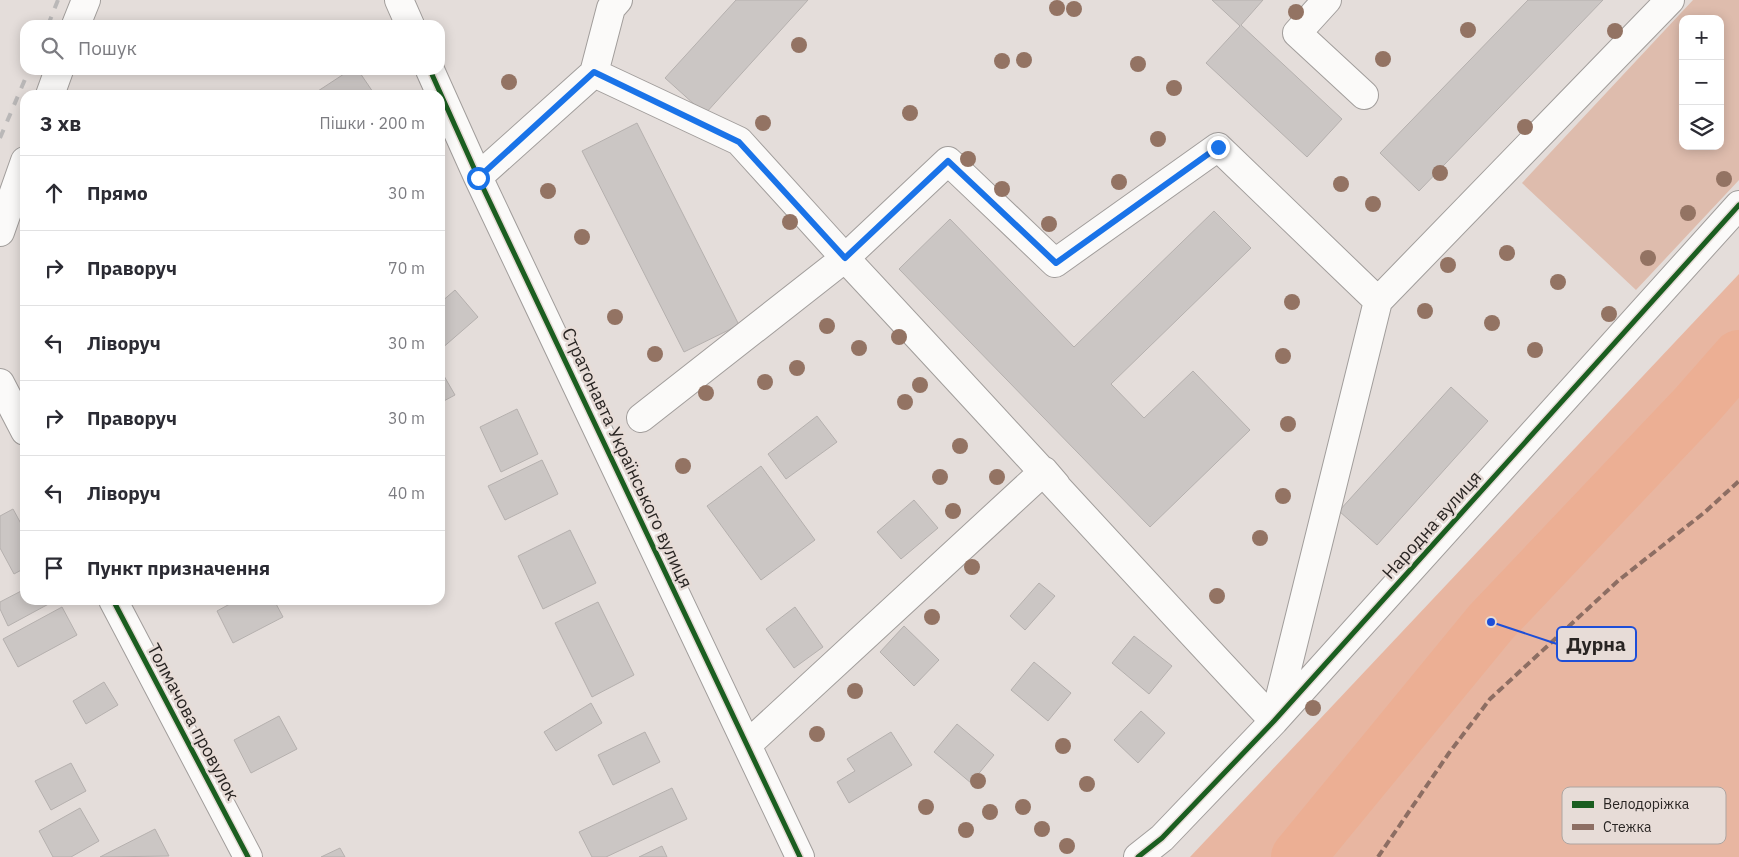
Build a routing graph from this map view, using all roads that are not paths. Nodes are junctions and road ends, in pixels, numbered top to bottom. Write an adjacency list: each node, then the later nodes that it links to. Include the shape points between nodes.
1 (86, 0): 6 (street)
2 (399, 0): 7 (street)
3 (618, 0): 8 (street, via 611,8)
4 (1327, 0): 13 (street, via 1297,33)
5 (1670, 0): 20 (street)
6 (78, 20)
7 (408, 20)
8 (594, 72): 16 (street); 19 (street, via 739,142)
9 (57, 75): 11 (street)
10 (432, 75): 12 (street, Стратонавта Українського вулиця)
11 (52, 90)
12 (439, 90)
13 (1364, 94)
14 (445, 104): 16 (street, Стратонавта Українського вулиця)
15 (20, 175): 18 (street)
16 (478, 178): 27 (street, Стратонавта Українського вулиця)
17 (1739, 205): 26 (street, Народна вулиця)
18 (0, 232)
19 (845, 258): 20 (street, via 948,161 1056,263 1218,147); 22 (street); 24 (street)
20 (1378, 301): 26 (street)
21 (0, 383): 23 (street)
22 (641, 418)
23 (20, 421)
24 (1044, 471): 26 (street, via 1113,550); 27 (street)
25 (116, 605): 28 (street, Толмачова провулок)
26 (1274, 721): 30 (street, Народна вулиця, via 1162,838)
27 (748, 744): 29 (street, Стратонавта Українського вулиця)
28 (248, 857)
29 (800, 857)
30 (1138, 857)

